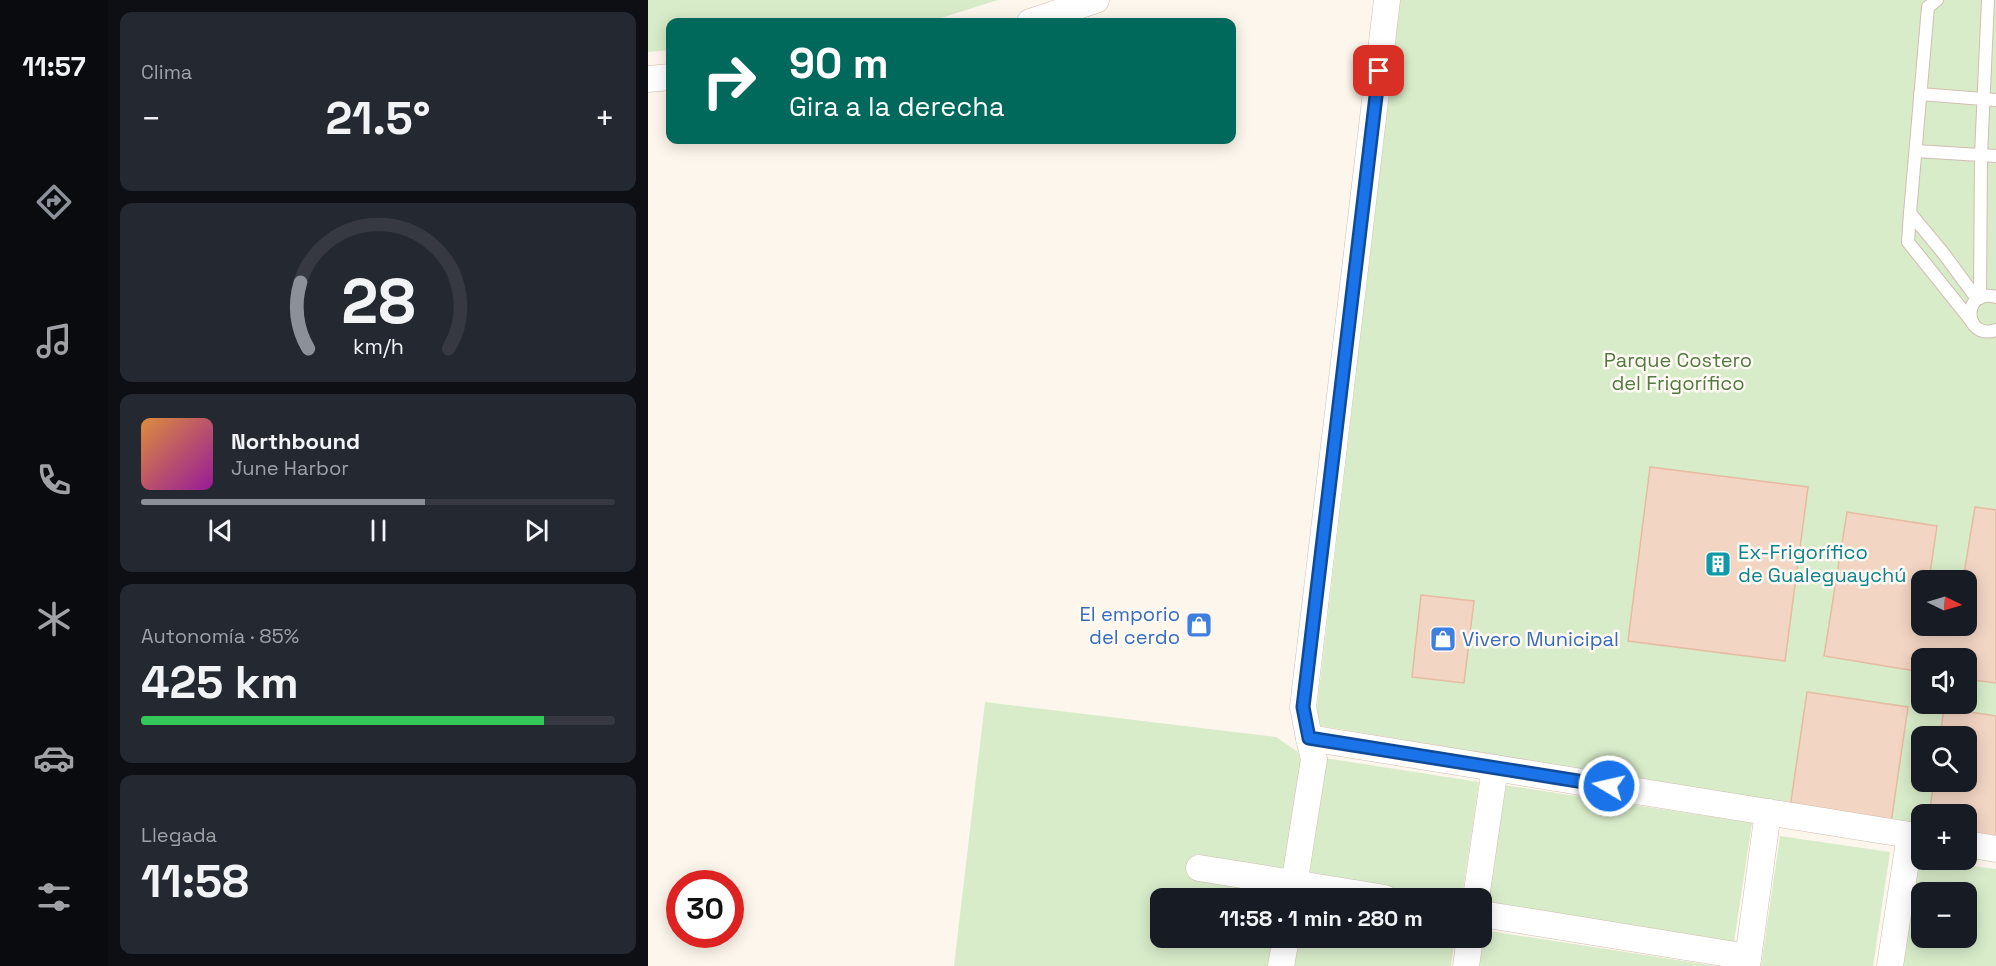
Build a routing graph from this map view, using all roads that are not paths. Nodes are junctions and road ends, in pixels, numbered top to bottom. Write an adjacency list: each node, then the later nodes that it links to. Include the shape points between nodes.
1 (1096, 0): 5 (street)
2 (1387, 0): 18 (street, via 1303,707)
3 (1937, 0): 8 (lane, via 1928,7)
4 (1988, 0): 9 (lane)
5 (1042, 18)
6 (666, 77): 7 (street)
7 (648, 79)
8 (1920, 94): 9 (lane); 10 (lane)
9 (1990, 100): 11 (lane)
10 (1916, 151): 11 (lane); 13 (lane)
11 (1981, 155): 12 (lane); 15 (lane)
12 (1996, 156)
13 (1910, 213): 15 (lane); 16 (lane, via 1908,242)
14 (1996, 297): 15 (lane)
15 (1979, 298): 16 (lane, via 1971,307)
16 (1972, 323): 17 (lane, via 1982,331)
17 (1996, 330)
18 (1309, 738): 19 (street); 27 (street, via 1314,759)
19 (1495, 768): 20 (street); 28 (street)
20 (1768, 812): 21 (street); 32 (street)
21 (1911, 835)
22 (1977, 846): 23 (street)
23 (1996, 849)
24 (1911, 861): 35 (street)
25 (1199, 868): 26 (street)
26 (1281, 888)
27 (1293, 888)
28 (1477, 888)
29 (1492, 916): 32 (street)
30 (1284, 948): 33 (street)
31 (1469, 948): 34 (street)
32 (1748, 962)
33 (1281, 966)
34 (1466, 966)
35 (1890, 966)

